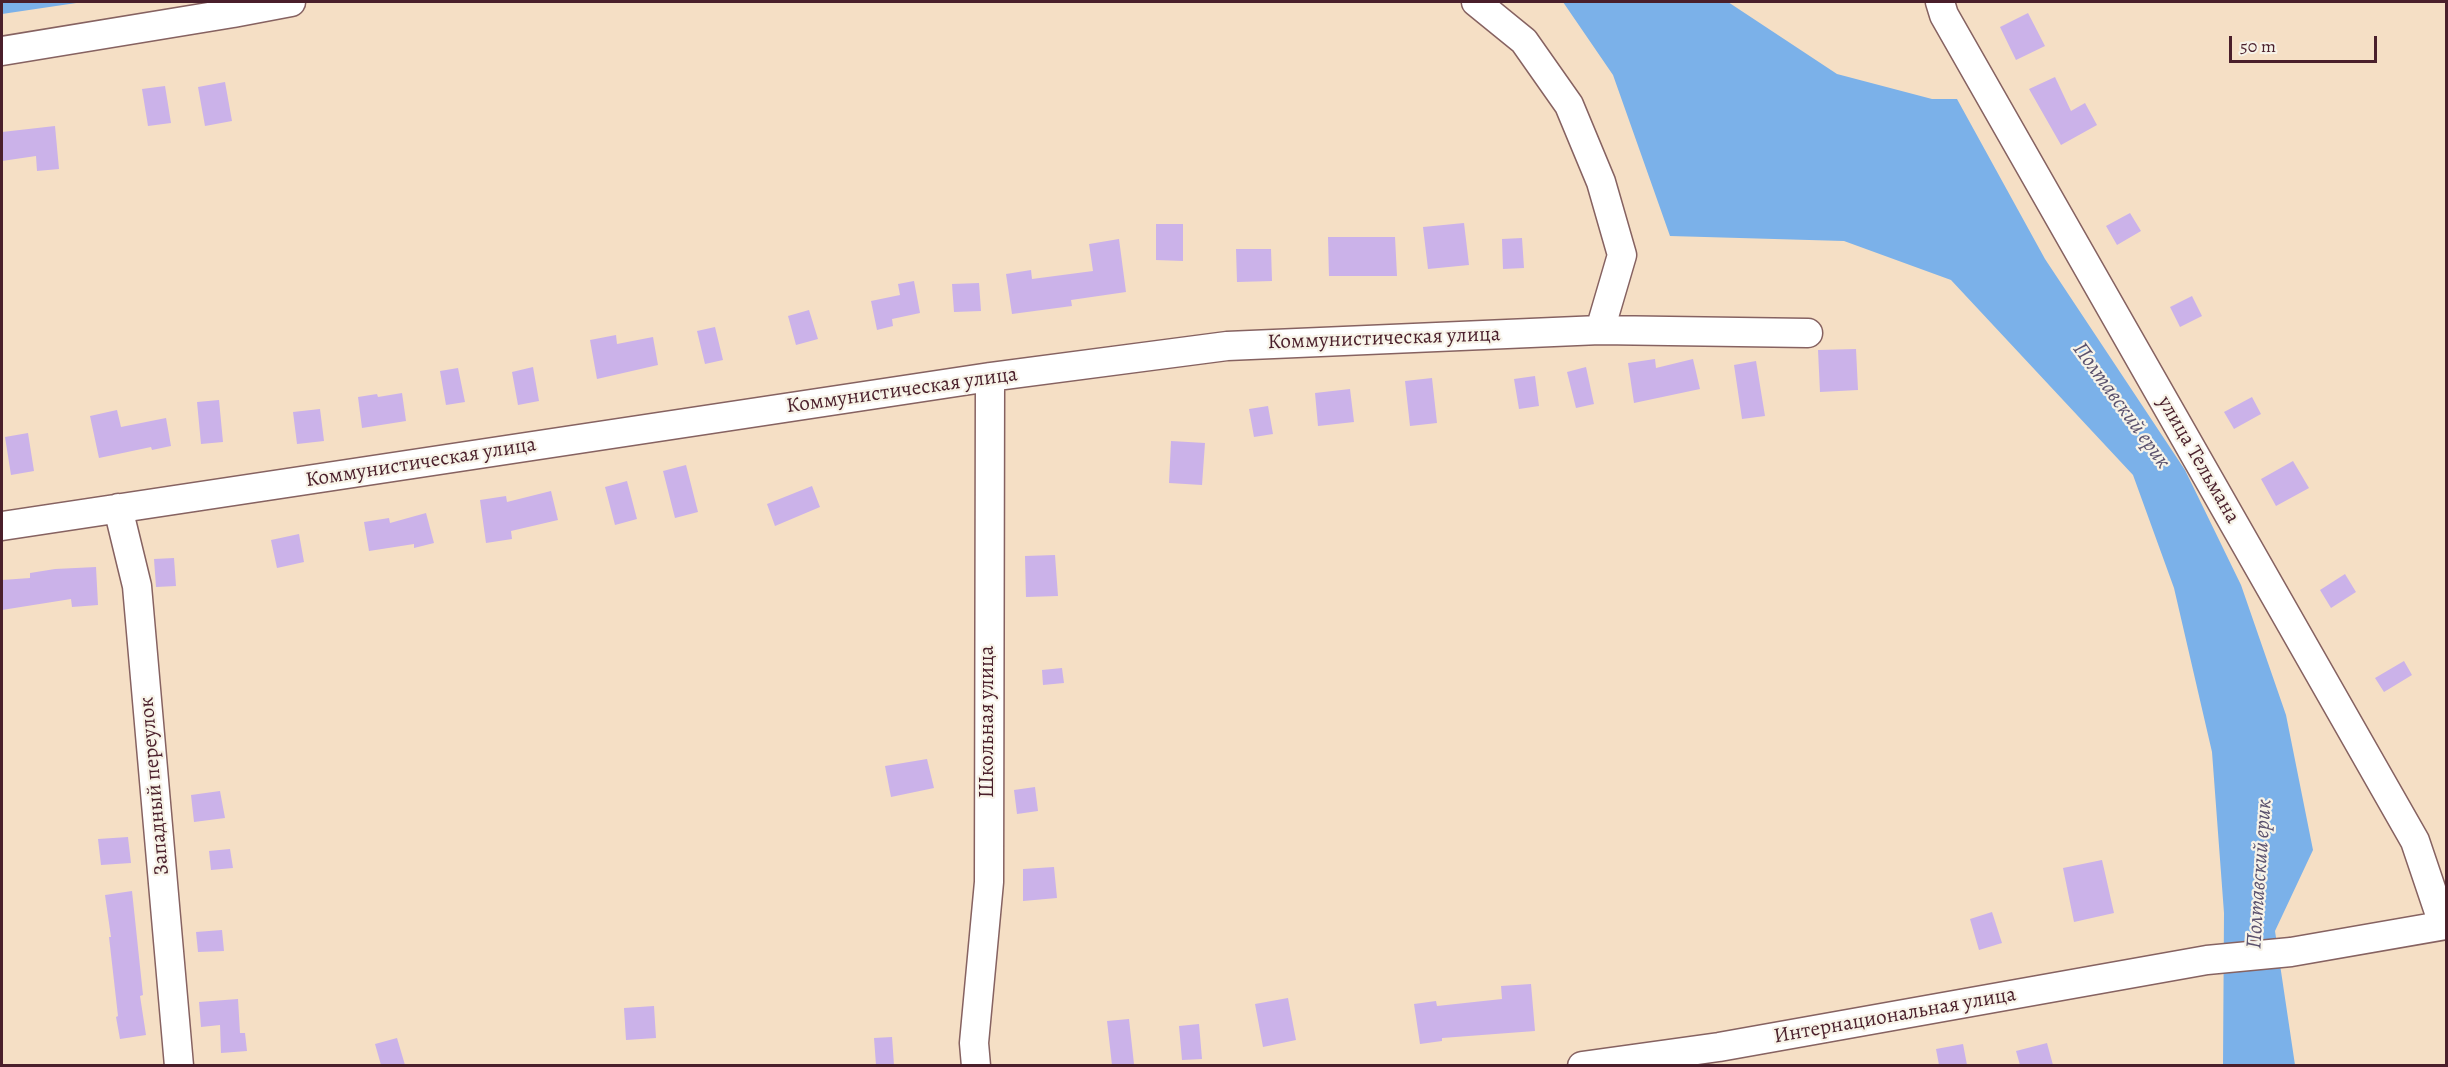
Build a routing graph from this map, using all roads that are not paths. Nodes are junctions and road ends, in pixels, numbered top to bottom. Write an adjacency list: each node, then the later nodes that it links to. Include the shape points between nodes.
1 (291, 2): 4 (street)
2 (1476, 2): 5 (street, via 1524,41 1569,105 1601,182 1622,255)
3 (1940, 2): 10 (street, улица Тельмана, via 2415,841)
4 (2, 51)
5 (1600, 330): 6 (street, Коммунистическая улица); 7 (street, Коммунистическая улица, via 1227,346)
6 (1809, 333)
7 (990, 377): 8 (street, Коммунистическая улица); 12 (street, Школьная улица, via 989,882 974,1043)
8 (118, 508): 9 (street, Коммунистическая улица); 11 (street, Западный переулок, via 137,586)
9 (2, 526)
10 (2445, 925): 13 (street, Интернациональная улица, via 2291,952 2207,960 1719,1047)
11 (179, 1065)
12 (976, 1065)
13 (1582, 1065)

